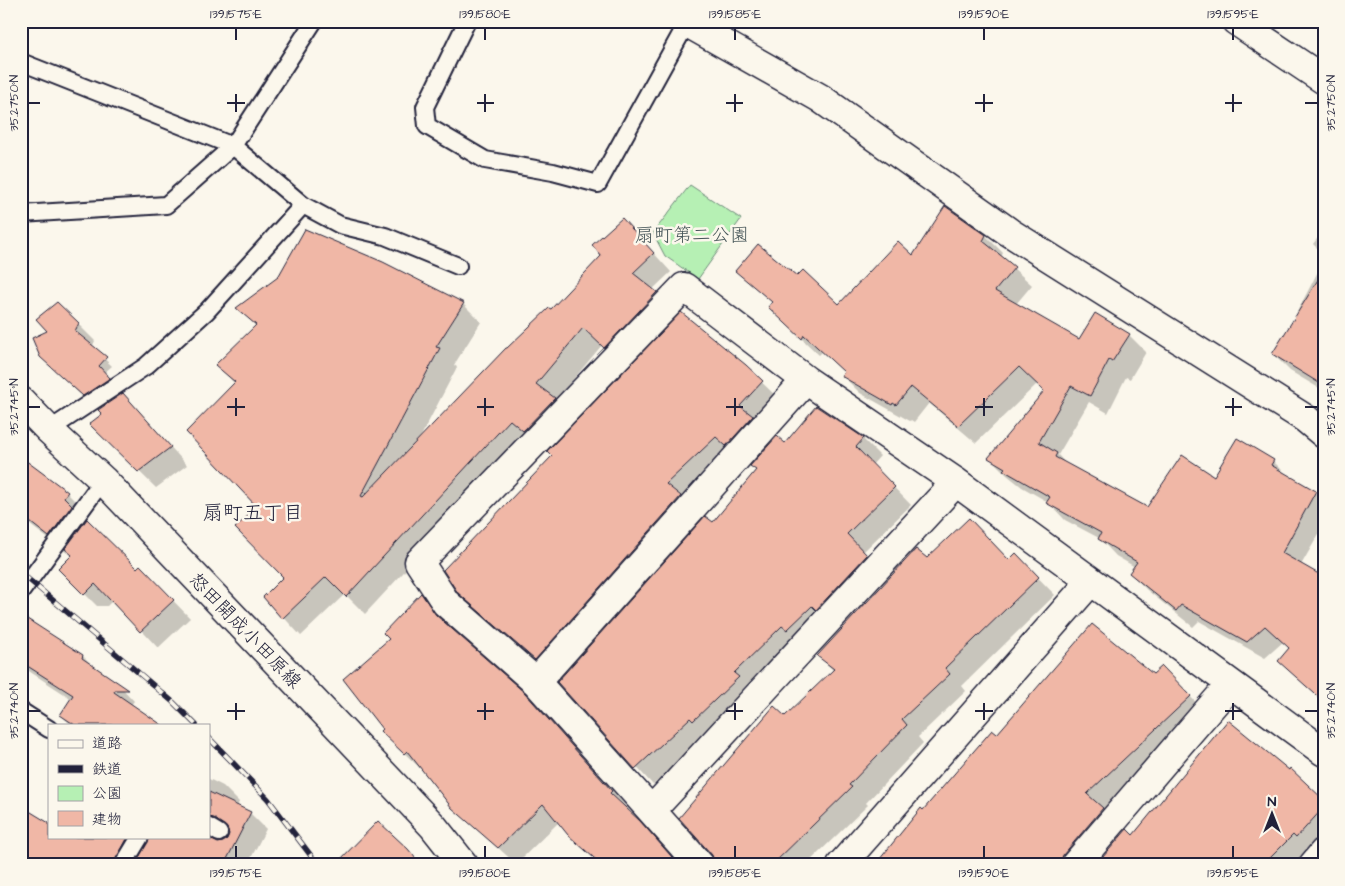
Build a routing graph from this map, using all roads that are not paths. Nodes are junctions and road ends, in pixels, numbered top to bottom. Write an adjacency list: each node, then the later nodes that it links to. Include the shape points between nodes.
1 (314, 21): 7 (lane)
2 (467, 21): 4 (lane, via 424,107 427,126 485,160 598,184)
3 (1236, 21): 6 (street)
4 (686, 22): 13 (street, via 820,98 1010,232)
5 (21, 62): 7 (lane)
6 (1324, 80)
7 (233, 146): 8 (lane); 9 (lane, via 166,205)
8 (303, 205): 10 (lane, via 340,225 385,236); 14 (lane, via 207,310 146,366)
9 (21, 214)
10 (458, 266)
11 (806, 380): 16 (street); 19 (street); 19 (street, via 684,287 419,562 446,603)
12 (21, 401): 14 (street, 怒田開成小田原線)
13 (1322, 429)
14 (49, 430): 15 (street, 怒田開成小田原線)
15 (103, 480): 18 (lane); 28 (street, 怒田開成小田原線, via 433,826)
16 (956, 482): 17 (street); 24 (street)
17 (1091, 581): 20 (street); 30 (street)
18 (21, 592)
19 (536, 682): 24 (street)
20 (1230, 684): 23 (street); 31 (street)
21 (21, 711): 22 (lane)
22 (48, 728)
23 (1324, 752)
24 (652, 810): 29 (street)
25 (139, 838): 27 (lane)
26 (1324, 852): 32 (street)
27 (122, 865)
28 (464, 865)
29 (700, 865)
30 (841, 865)
31 (1075, 865)
32 (1313, 865)

